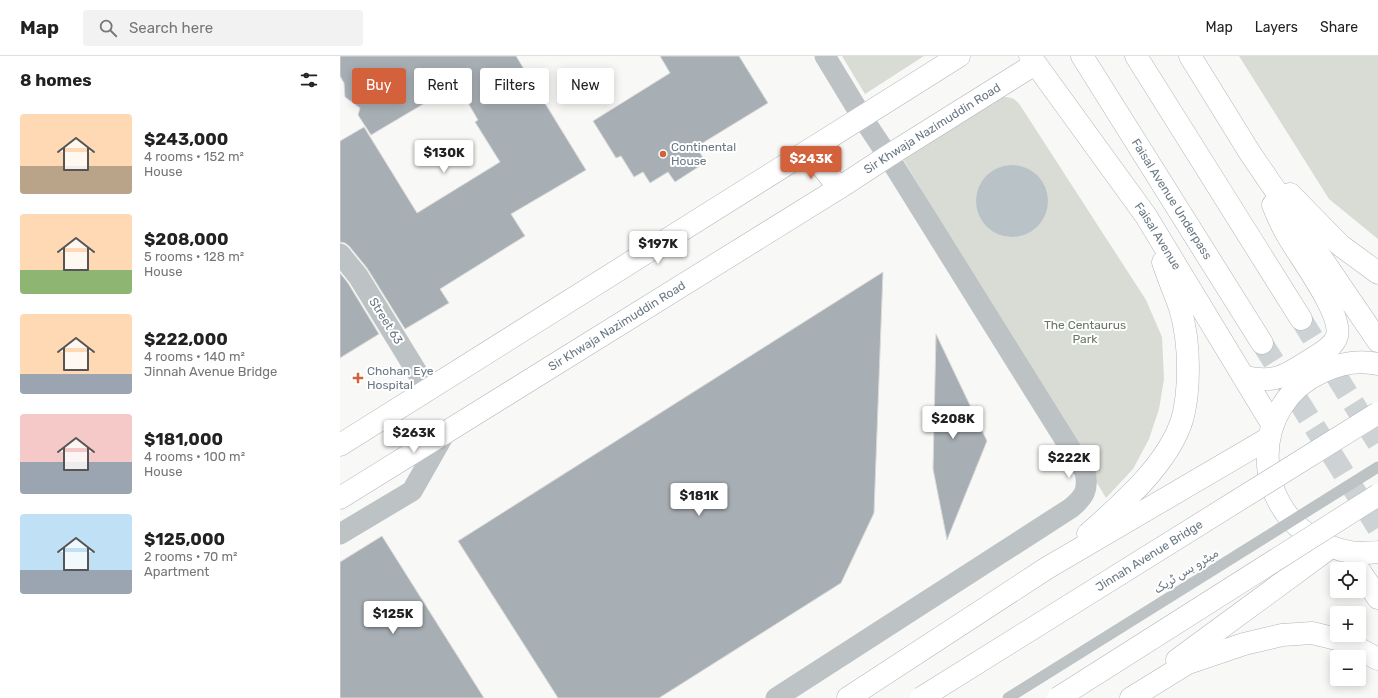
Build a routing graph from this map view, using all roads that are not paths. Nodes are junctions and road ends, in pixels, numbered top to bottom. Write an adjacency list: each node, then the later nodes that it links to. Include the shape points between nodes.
1 (825, 56): 7 (street)
2 (959, 56): 7 (main road)
3 (1082, 56): 17 (main road, Faisal Avenue Underpass)
4 (1136, 56): 15 (main road)
5 (1190, 56): 9 (main road)
6 (1033, 60): 10 (main road, Sir Khwaja Nazimuddin Road); 12 (main road, Faisal Avenue)
7 (862, 117): 8 (main road); 10 (street)
8 (809, 150): 11 (main road); 20 (main road)
9 (1250, 153): 14 (main road, via 1340,245); 16 (main road); 19 (main road, via 1285,232 1330,306 1337,324 1337,336 1332,345 1291,372 1274,379 1258,380)
10 (888, 156): 11 (main road, Sir Khwaja Nazimuddin Road); 34 (street, via 1085,472 1086,491 1071,508)
11 (839, 188): 23 (main road, Sir Khwaja Nazimuddin Road)
12 (1146, 216): 19 (main road, Faisal Avenue); 31 (main road, via 1180,308 1188,345 1188,387 1182,420 1173,441 1146,478 1105,519)
13 (340, 254): 20 (street, Street 63, via 358,276)
14 (1378, 273)
15 (1301, 319)
16 (1378, 341)
17 (1262, 343)
18 (1378, 364): 22 (main road, via 1366,361 1336,365 1309,378 1287,398)
19 (1244, 377): 22 (main road, Faisal Avenue)
20 (428, 390): 24 (main road)
21 (1378, 413): 36 (main road, Jinnah Avenue Bridge, bridge)
22 (1270, 431): 30 (main road, via 1267,465 1273,492 1287,516 1306,535); 31 (main road)
23 (445, 433): 27 (main road, Sir Khwaja Nazimuddin Road); 28 (street, via 412,491)
24 (340, 445)
25 (1378, 466): 37 (lane, میٹرو بس ٹریک, bridge)
26 (1378, 495): 38 (main road, bridge)
27 (340, 498)
28 (340, 534)
29 (1378, 552): 30 (main road)
30 (1349, 559): 32 (main road); 39 (main road)
31 (1047, 568): 35 (main road)
32 (1378, 598)
33 (1378, 659): 40 (main road, via 1346,641 1312,633 1282,635 1244,644 1188,664)
34 (776, 698)
35 (848, 698)
36 (921, 698)
37 (1008, 698)
38 (1058, 698)
39 (1125, 698)
40 (1131, 698)

